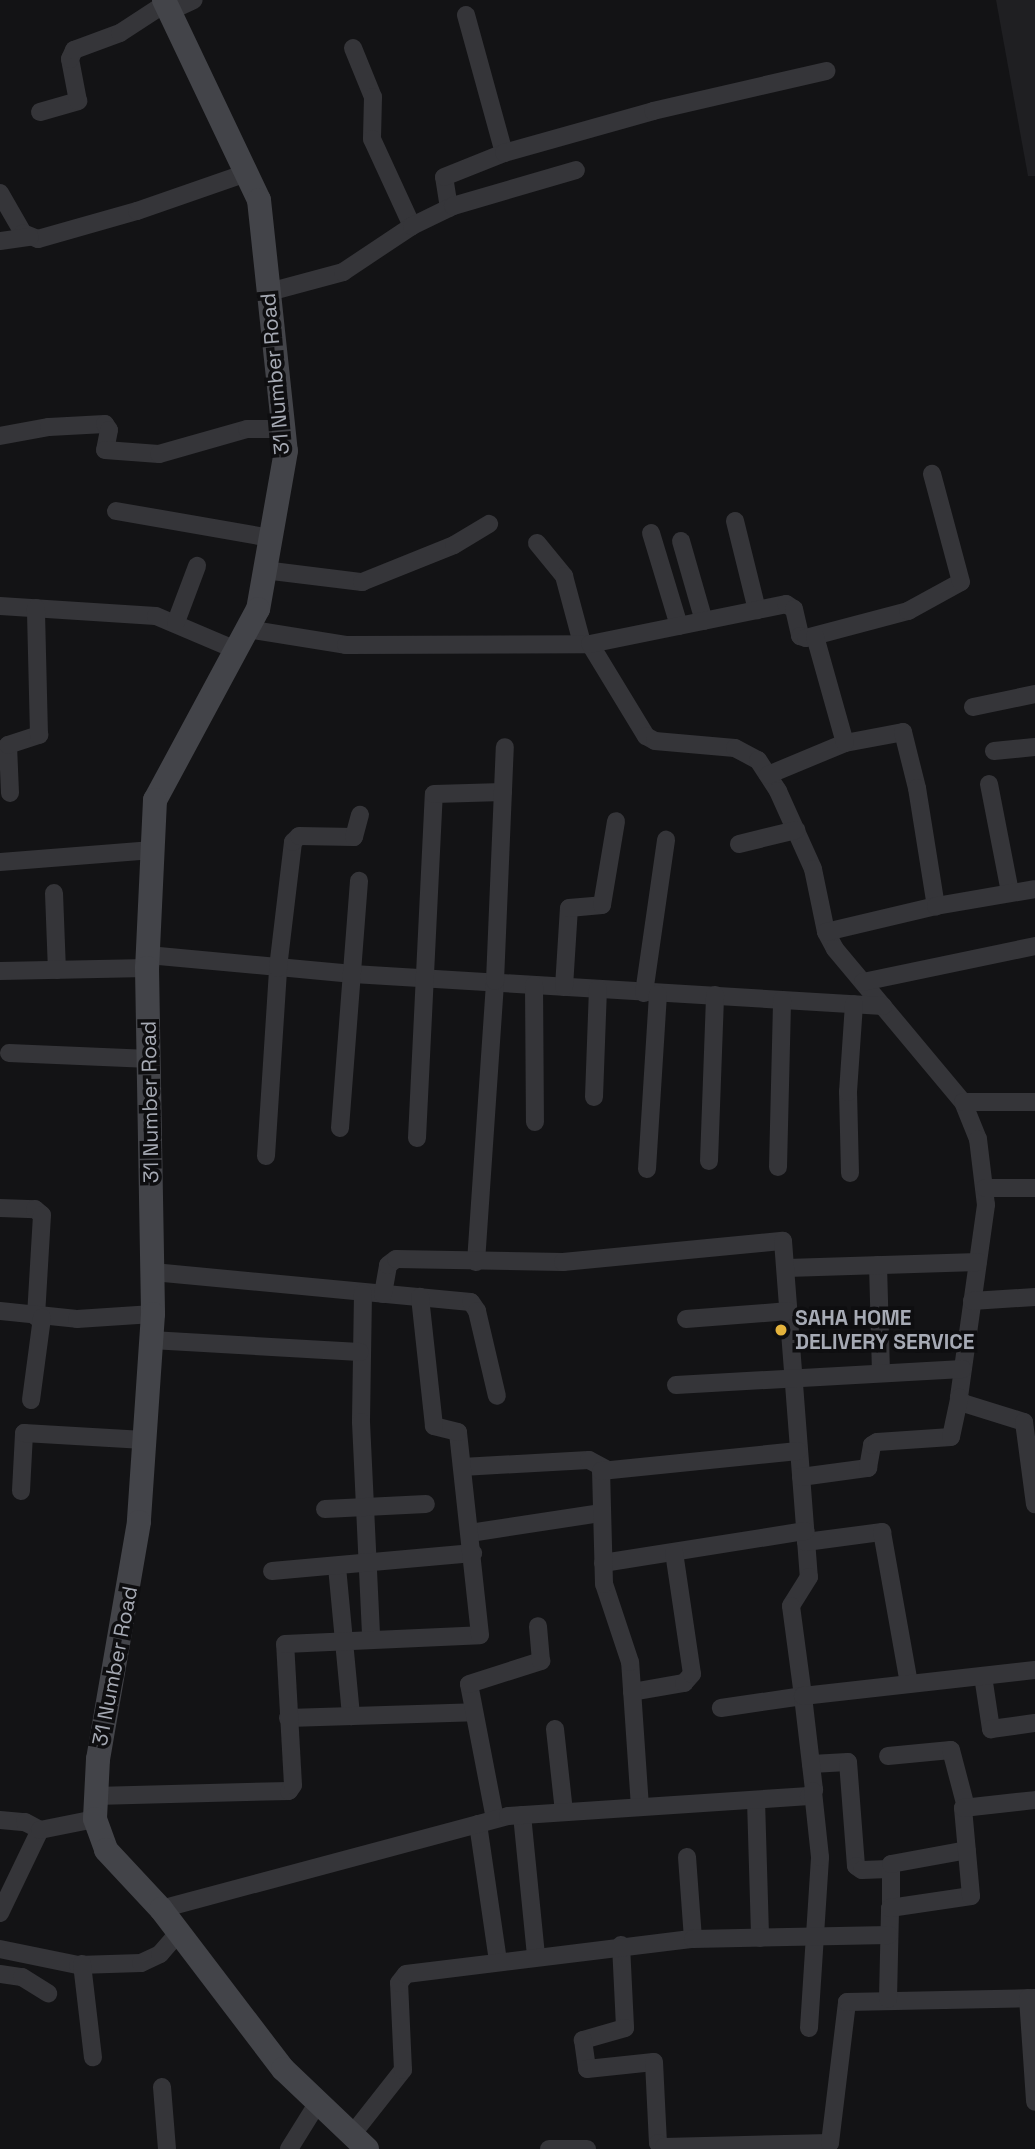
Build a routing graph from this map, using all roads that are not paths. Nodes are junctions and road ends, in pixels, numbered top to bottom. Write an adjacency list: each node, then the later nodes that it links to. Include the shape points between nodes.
1 (194, 0): 2 (street)
2 (167, 5): 6 (street, via 120,33 74,51 70,59 78,101); 9 (main road, 31 Number Road)
3 (466, 15): 7 (street)
4 (354, 48): 12 (street, via 373,97 372,139)
5 (826, 71): 7 (street, via 653,111)
6 (40, 112)
7 (503, 153): 11 (street, via 443,177)
8 (576, 170): 11 (street)
9 (246, 173): 13 (street, via 137,211); 15 (main road, 31 Number Road, via 259,200)
10 (0, 194): 13 (street)
11 (449, 208): 12 (street)
12 (412, 226): 15 (street, via 343,272)
13 (30, 237): 14 (street)
14 (0, 241)
15 (269, 292): 16 (main road, 31 Number Road)
16 (283, 429): 17 (street, via 247,429 159,454 105,450 109,430 105,424 49,426); 23 (main road, 31 Number Road, via 286,451)
17 (0, 436)
18 (932, 474): 34 (street, via 960,584 895,617)
19 (117, 511): 23 (street)
20 (735, 521): 30 (street)
21 (489, 524): 27 (street, via 454,545 362,582)
22 (651, 533): 33 (street)
23 (270, 538): 27 (main road, 31 Number Road)
24 (681, 541): 31 (street)
25 (537, 544): 36 (street, via 564,576)
26 (197, 566): 32 (street)
27 (264, 570): 35 (main road, 31 Number Road, via 258,609)
28 (0, 606): 29 (street)
29 (36, 608): 32 (street, via 156,616); 46 (street, via 39,735 8,745)
30 (757, 610): 31 (street); 34 (street, via 791,605 800,636)
31 (704, 621): 33 (street)
32 (176, 622): 35 (street)
33 (679, 626): 36 (street)
34 (815, 636): 39 (street)
35 (241, 639): 36 (street, via 346,645); 52 (main road, 31 Number Road, via 155,800)
36 (586, 643): 43 (street, via 646,736 655,741 735,748 758,760)
37 (1035, 694): 38 (street)
38 (973, 707)
39 (845, 743): 43 (street); 58 (street, via 903,732)
40 (505, 747): 45 (street)
41 (1035, 747): 42 (street)
42 (994, 751)
43 (768, 775): 49 (street)
44 (989, 784): 56 (street)
45 (503, 792): 66 (street, via 435,792); 67 (street)
46 (10, 793)
47 (360, 815): 62 (street, via 354,837 294,838)
48 (616, 821): 70 (street, via 602,905 569,908)
49 (796, 830): 51 (street); 59 (street, via 813,869)
50 (666, 840): 72 (street)
51 (739, 844)
52 (153, 850): 53 (street); 61 (main road, 31 Number Road)
53 (0, 862)
54 (359, 881): 65 (street)
55 (1035, 889): 56 (street)
56 (1010, 892): 58 (street)
57 (54, 893): 63 (street)
58 (936, 906): 59 (street)
59 (826, 932): 68 (street)
60 (1035, 946): 68 (street)
61 (147, 961): 62 (street); 63 (street); 78 (main road, 31 Number Road)
62 (278, 968): 65 (street); 85 (street)
63 (57, 970): 64 (street)
64 (0, 971)
65 (353, 974): 66 (street); 83 (street)
66 (425, 978): 67 (street); 84 (street)
67 (495, 981): 69 (street); 93 (street)
68 (863, 982): 76 (street)
69 (534, 985): 70 (street); 82 (street)
70 (564, 987): 71 (street)
71 (598, 989): 72 (street); 79 (street)
72 (651, 993): 73 (street); 88 (street)
73 (715, 995): 74 (street); 86 (street)
74 (782, 1000): 75 (street); 87 (street)
75 (854, 1004): 76 (street); 89 (street, via 848,1092)
76 (883, 1006): 80 (street)
77 (9, 1053): 78 (street)
78 (150, 1059): 97 (main road, 31 Number Road)
79 (594, 1097)
80 (963, 1102): 81 (street); 90 (street, via 978,1139)
81 (1035, 1102)
82 (536, 1122)
83 (340, 1128)
84 (417, 1138)
85 (266, 1156)
86 (709, 1161)
87 (778, 1167)
88 (647, 1169)
89 (850, 1173)
90 (985, 1188): 91 (street); 94 (street)
91 (1035, 1188)
92 (0, 1208): 106 (street, via 35,1209 42,1215)
93 (476, 1262): 96 (street, via 563,1262 782,1241); 99 (street, via 396,1259 388,1265)
94 (978, 1262): 95 (street); 102 (street)
95 (878, 1265): 96 (street); 111 (street)
96 (787, 1268): 104 (street)
97 (153, 1272): 98 (street); 105 (main road, 31 Number Road)
98 (363, 1293): 99 (street); 109 (street)
99 (383, 1294): 100 (street)
100 (420, 1297): 114 (street, via 475,1306); 120 (street, via 434,1426 456,1430)
101 (1035, 1297): 102 (street)
102 (972, 1301): 110 (street)
103 (0, 1311): 106 (street)
104 (789, 1311): 107 (street); 112 (street)
105 (153, 1314): 106 (street); 108 (main road, 31 Number Road)
106 (39, 1317): 116 (street)
107 (686, 1319)
108 (151, 1340): 109 (street); 118 (main road, 31 Number Road)
109 (360, 1352): 126 (street)
110 (963, 1369): 111 (street); 115 (street)
111 (881, 1373): 112 (street)
112 (793, 1377): 113 (street); 119 (street)
113 (676, 1385)
114 (496, 1396)
115 (959, 1398): 117 (street, via 963,1403); 122 (street, via 951,1437 877,1442 872,1445 868,1468)
116 (31, 1400)
117 (1028, 1419): 125 (street)
118 (145, 1440): 123 (street, via 24,1433); 156 (main road, 31 Number Road, via 136,1554)
119 (798, 1451): 121 (street); 122 (street)
120 (462, 1467): 121 (street, via 589,1460); 129 (street)
121 (606, 1469): 128 (street, via 600,1476)
122 (801, 1477): 130 (street)
123 (21, 1491)
124 (426, 1504): 126 (street)
125 (1035, 1504)
126 (364, 1507): 127 (street); 134 (street)
127 (325, 1509)
128 (601, 1513): 129 (street); 133 (street)
129 (470, 1532): 132 (street)
130 (806, 1537): 131 (street); 142 (street, via 882,1532); 144 (street, via 808,1582 794,1595 791,1606)
131 (674, 1552): 133 (street); 143 (street, via 692,1674 684,1683)
132 (473, 1553): 134 (street); 138 (street, via 480,1635)
133 (603, 1563): 143 (street, via 605,1594 630,1662)
134 (367, 1565): 135 (street); 138 (street)
135 (337, 1567): 136 (street); 139 (street)
136 (272, 1571)
137 (538, 1626): 146 (street, via 541,1661 473,1681 469,1689)
138 (371, 1638): 139 (street)
139 (343, 1639): 147 (street); 148 (street, via 285,1644)
140 (1035, 1670): 141 (street)
141 (983, 1676): 142 (street); 149 (street, via 991,1729)
142 (909, 1684): 144 (street)
143 (632, 1692): 157 (street)
144 (803, 1696): 145 (street); 152 (street)
145 (721, 1708)
146 (474, 1712): 147 (street); 162 (street)
147 (351, 1716): 148 (street)
148 (288, 1718): 156 (street, via 293,1785 289,1791)
149 (1035, 1723)
150 (555, 1729): 159 (street)
151 (888, 1756): 158 (street, via 951,1750)
152 (811, 1764): 153 (street); 166 (street, via 848,1762 856,1866)
153 (813, 1791): 154 (street, via 808,1796); 174 (street, via 820,1857)
154 (756, 1800): 157 (street); 172 (street)
155 (1035, 1800): 158 (street)
156 (95, 1807): 163 (street); 168 (main road, via 106,1850)
157 (640, 1807): 159 (street)
158 (965, 1807): 164 (street)
159 (564, 1812): 160 (street)
160 (522, 1815): 162 (street); 177 (street)
161 (0, 1820): 163 (street, via 25,1822)
162 (487, 1822): 168 (street); 178 (street)
163 (40, 1830): 169 (street)
164 (967, 1850): 166 (street, via 895,1862); 167 (street, via 971,1896)
165 (687, 1857): 173 (street)
166 (889, 1869): 167 (street)
167 (891, 1906): 171 (street)
168 (161, 1909): 170 (main road)
169 (0, 1913)
170 (179, 1932): 179 (street, via 151,1960); 188 (main road, via 284,2070)
171 (889, 1935): 174 (street); 183 (street)
172 (760, 1938): 173 (street); 174 (street)
173 (693, 1939): 175 (street)
174 (817, 1939): 184 (street)
175 (621, 1945): 177 (street); 190 (street, via 625,2028 583,2040 587,2069 654,2062 660,2146)
176 (0, 1949): 179 (street)
177 (536, 1956): 178 (street)
178 (498, 1961): 189 (street, via 401,1976 403,2070)
179 (82, 1964): 185 (street)
180 (0, 1974): 181 (street, via 22,1977)
181 (48, 1993)
182 (1032, 1998): 183 (street); 187 (street)
183 (888, 1999): 190 (street, via 851,2001 844,2006)
184 (809, 2028)
185 (93, 2057)
186 (162, 2087): 191 (street)
187 (1035, 2102)
188 (317, 2104): 189 (main road); 192 (street)
189 (359, 2142)
190 (833, 2145)
191 (167, 2149)
192 (289, 2149)
193 (549, 2149): 194 (street)
194 (587, 2149)

